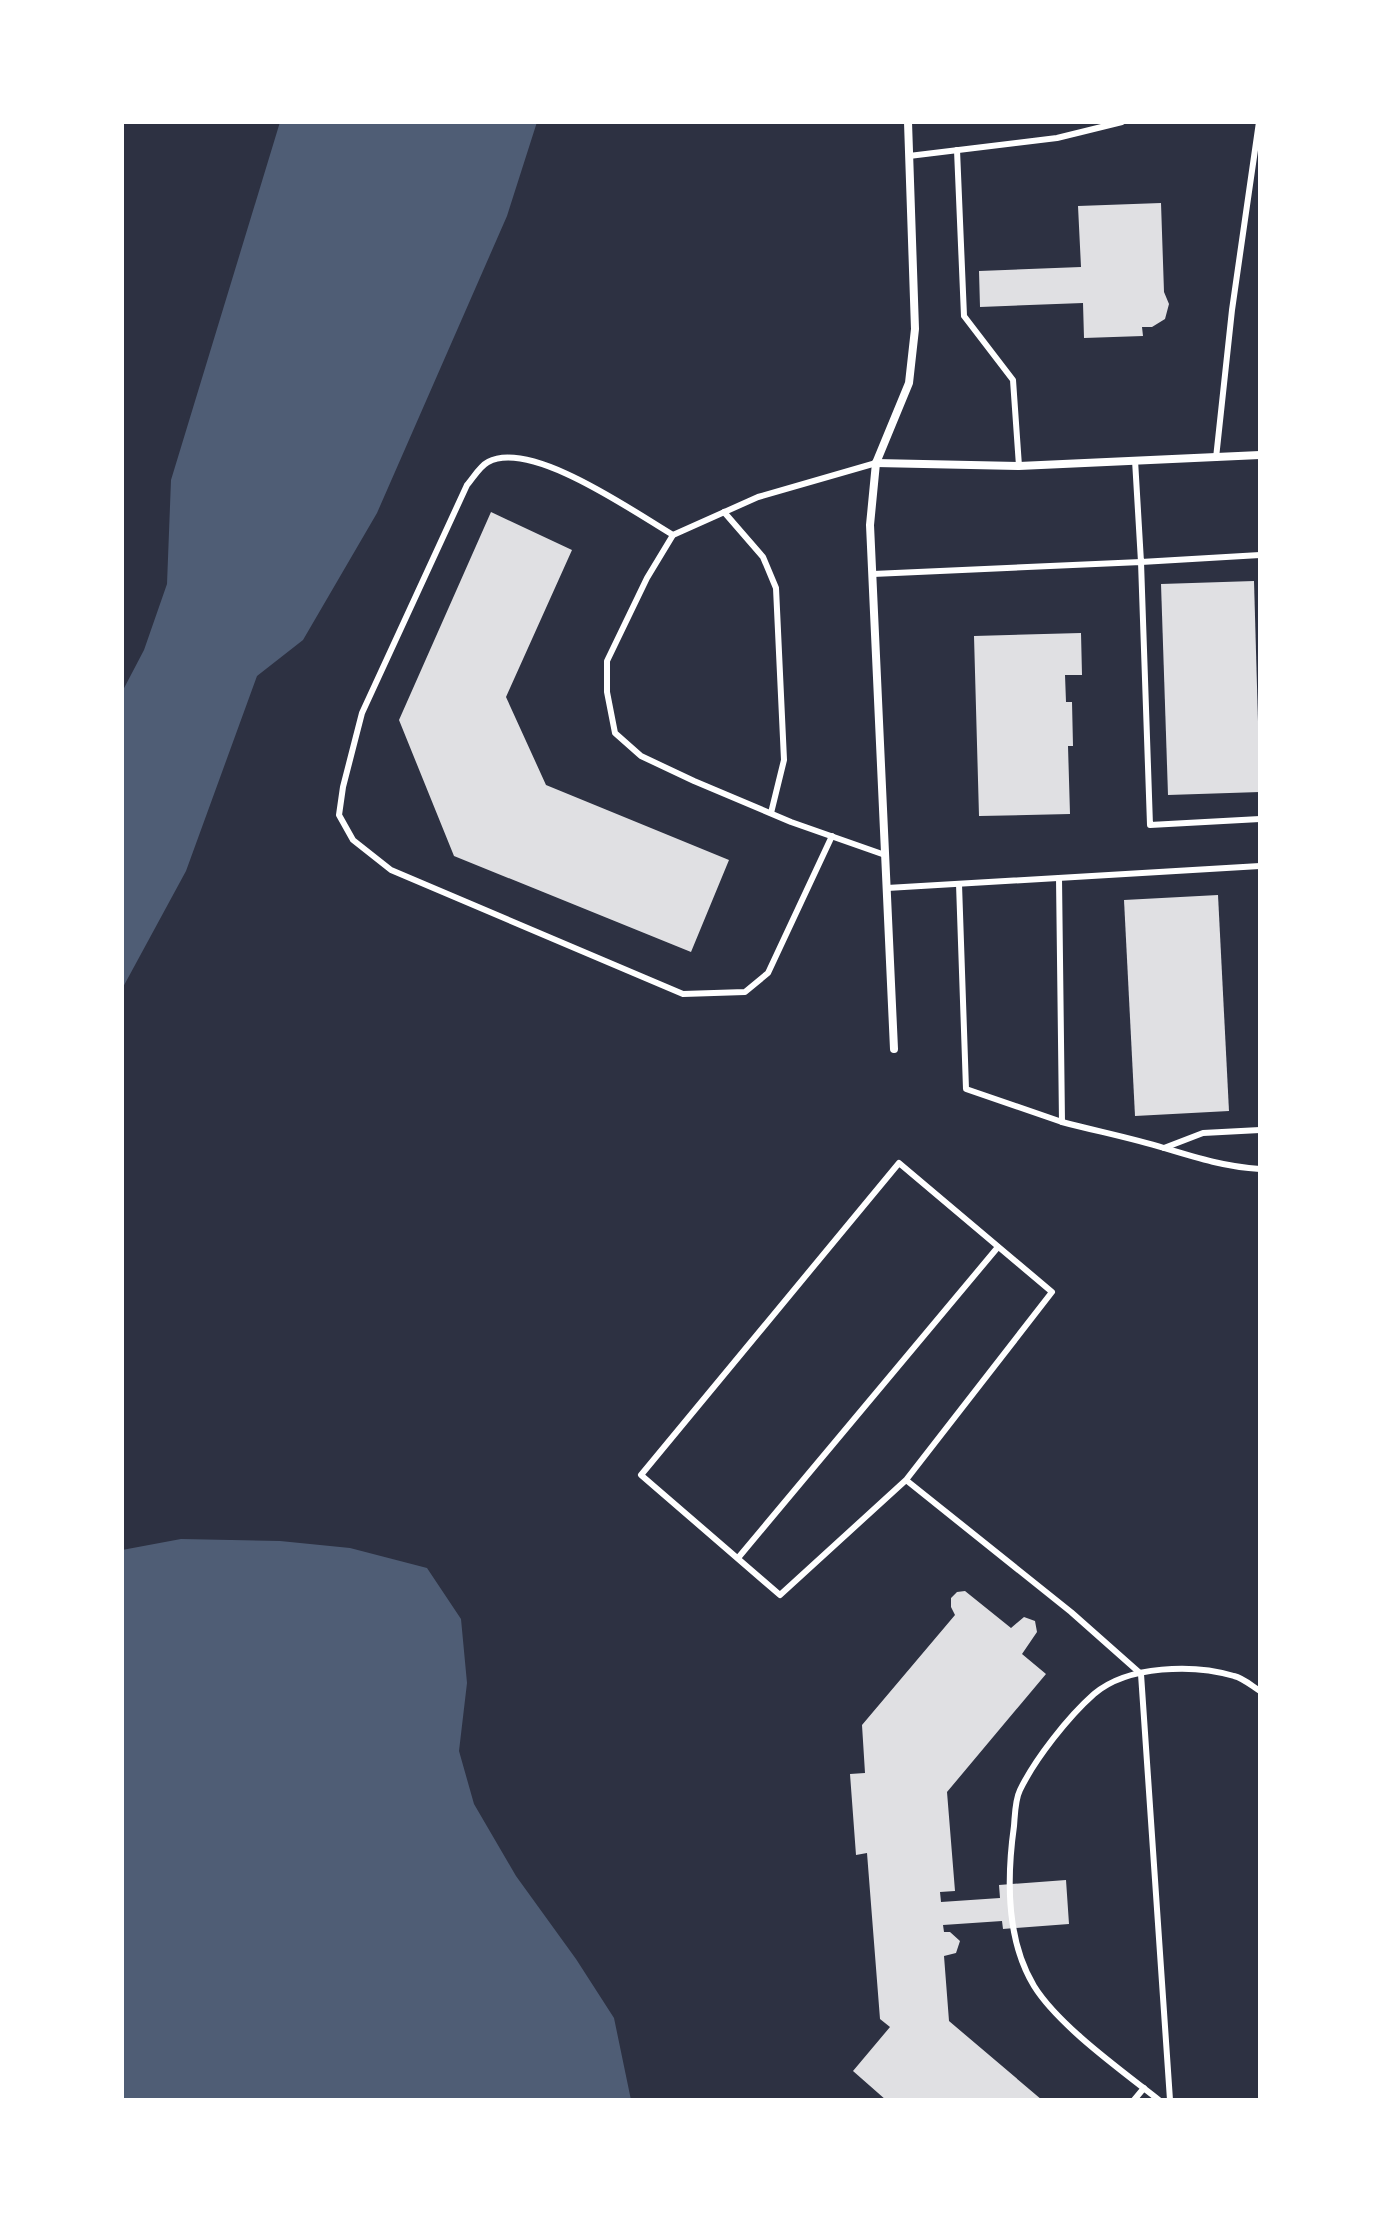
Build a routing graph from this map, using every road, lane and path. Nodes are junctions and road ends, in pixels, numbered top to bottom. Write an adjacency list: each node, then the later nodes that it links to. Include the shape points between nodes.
1 (908, 122): 5 (street)
2 (1122, 122): 4 (lane, via 1057,138)
3 (1259, 122): 7 (lane)
4 (957, 150): 5 (lane); 10 (lane, via 964,316 1013,380)
5 (909, 156): 9 (street, via 915,329 909,383)
6 (1260, 455): 7 (street)
7 (1216, 458): 8 (street)
8 (1135, 460): 10 (street); 14 (lane)
9 (876, 463): 10 (street); 11 (lane); 15 (street, via 870,525)
10 (1019, 466)
11 (724, 512): 12 (lane); 16 (lane, via 763,557 776,588 784,760)
12 (673, 535): 16 (lane, via 607,661 615,733 641,756); 18 (lane, via 567,472 512,456 487,462 467,485 362,713 339,815 353,840 391,870 683,994 745,992 768,973)
13 (1260, 555): 14 (lane)
14 (1141, 562): 15 (lane); 17 (lane, via 1150,825)
15 (873, 574): 19 (street)
16 (771, 813): 18 (lane)
17 (1260, 819)
18 (832, 836): 19 (lane)
19 (885, 855): 23 (street)
20 (1260, 866): 21 (lane)
21 (1059, 878): 22 (lane); 25 (lane)
22 (959, 884): 23 (lane); 25 (lane, via 966,1089)
23 (887, 888): 24 (street)
24 (894, 1049)
25 (1062, 1122): 27 (lane)
26 (1260, 1130): 27 (lane, via 1203,1133)
27 (1164, 1148): 28 (lane, via 1199,1160)
28 (1260, 1169)
29 (998, 1247): 30 (lane, via 1052,1292); 31 (lane); 31 (lane, via 899,1163 641,1475)
30 (906, 1480): 31 (lane, via 780,1595); 32 (lane)
31 (738, 1558)
32 (1141, 1674): 33 (lane, via 1185,1667 1237,1676); 34 (lane, via 1095,1693 1033,1767 1019,1793 1009,1903 1034,1985 1052,2009); 37 (lane)
33 (1260, 1691)
34 (1144, 2088): 35 (lane); 36 (lane)
35 (1134, 2100)
36 (1159, 2100)
37 (1170, 2100)

